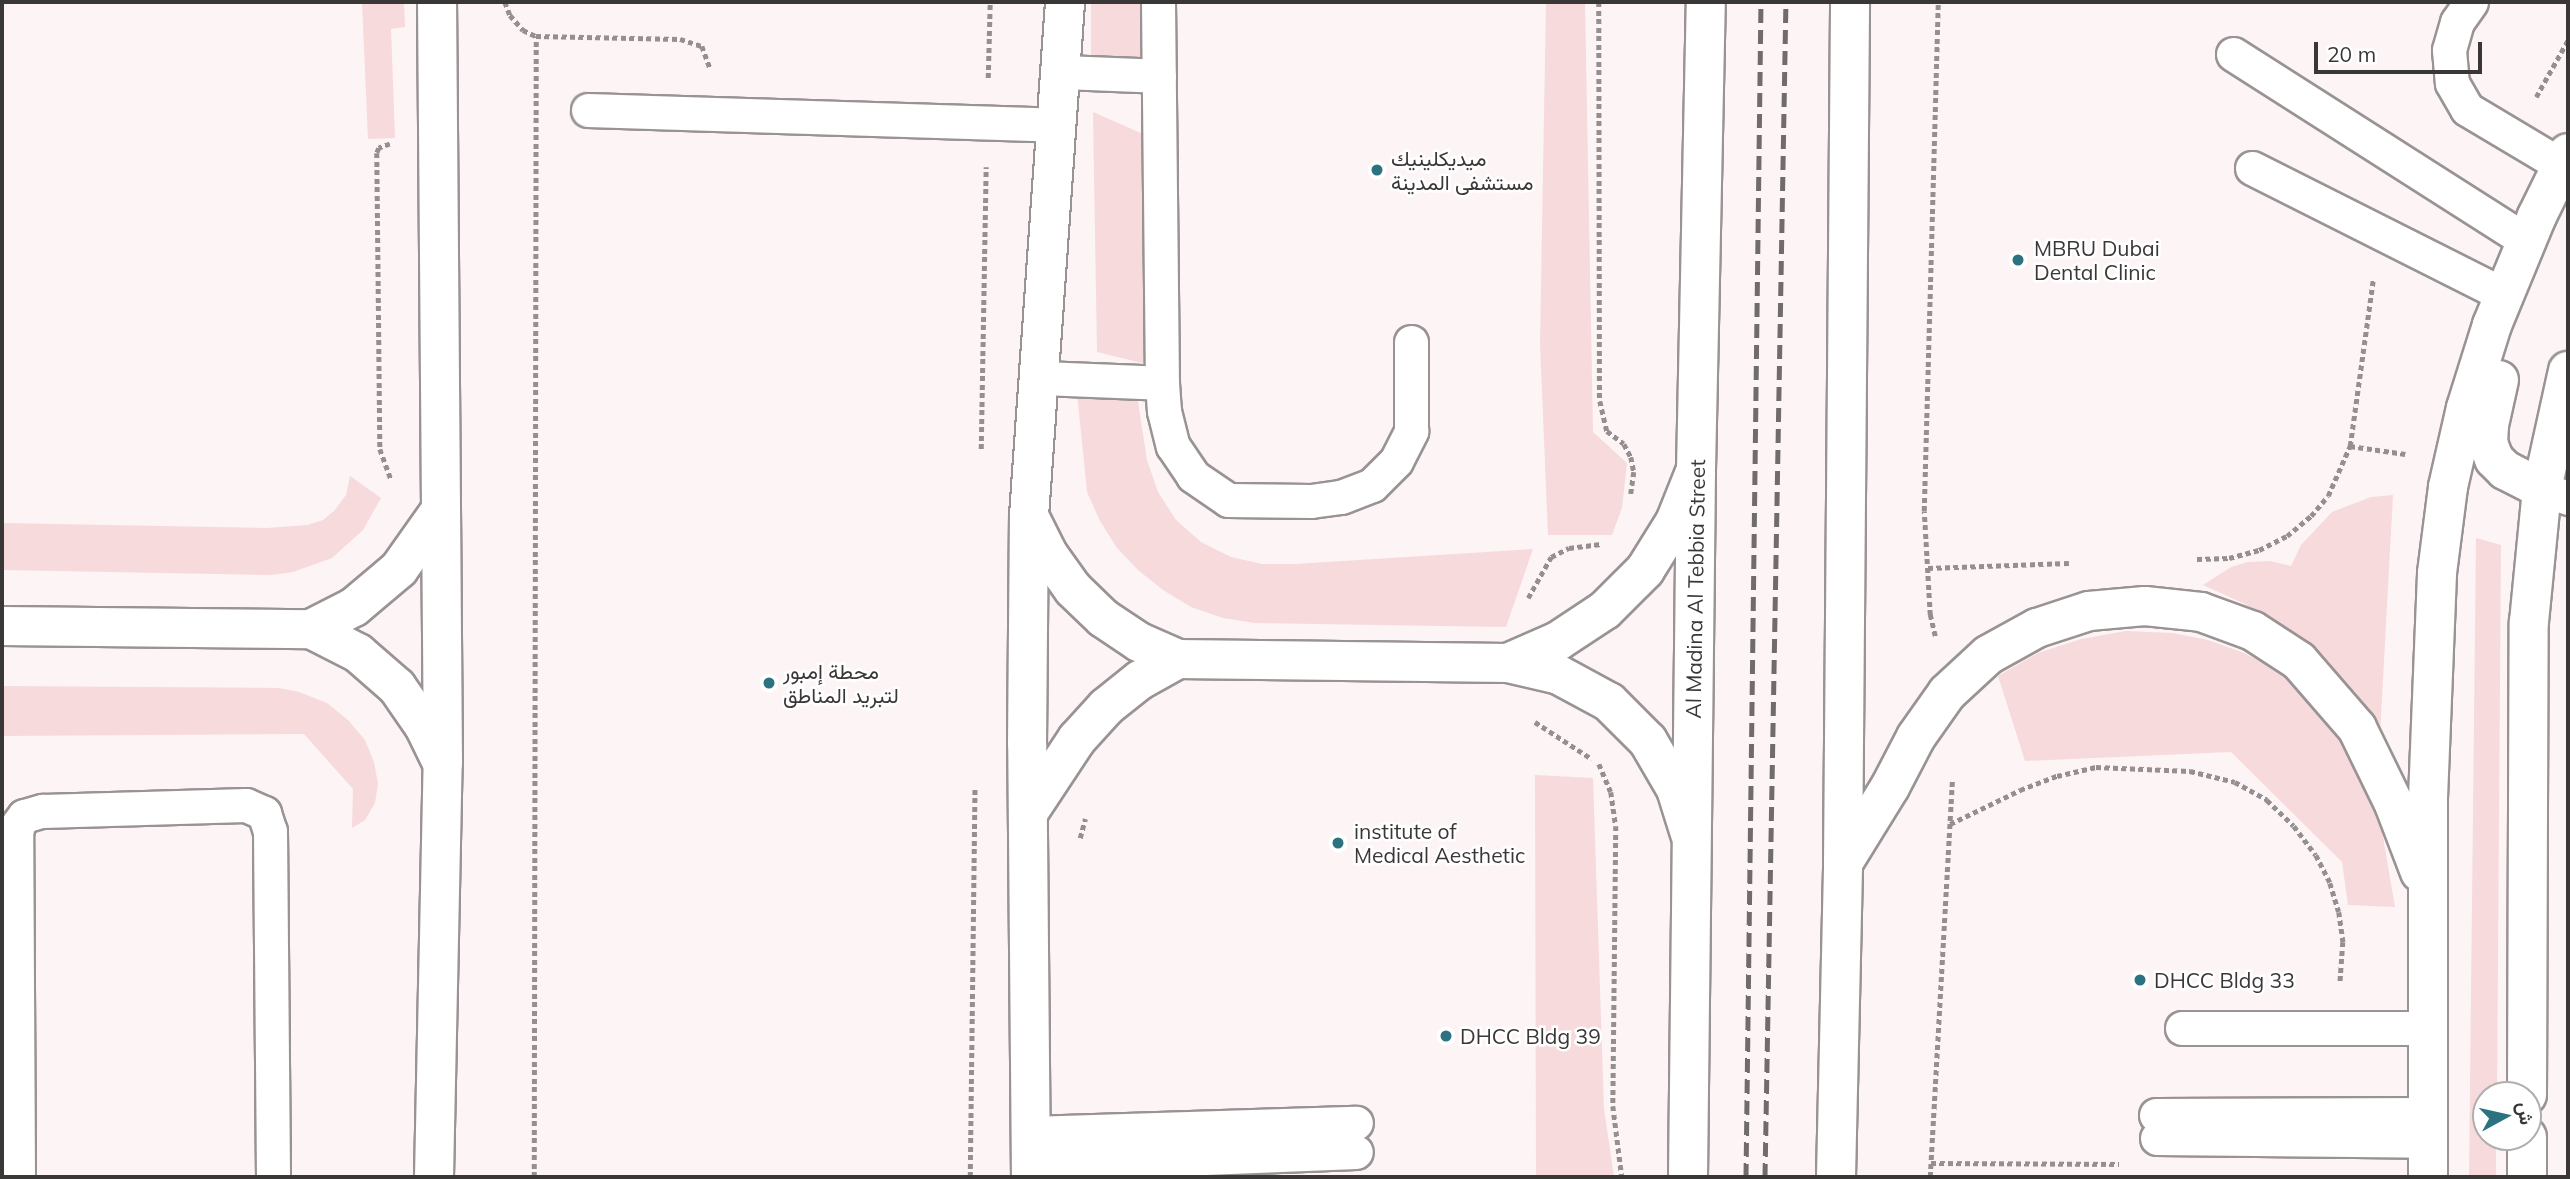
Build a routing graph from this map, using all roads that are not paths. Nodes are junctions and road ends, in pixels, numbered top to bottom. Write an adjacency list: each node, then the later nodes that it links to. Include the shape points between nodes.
1 (437, 2): 23 (street)
2 (1065, 2): 8 (street)
3 (1158, 2): 9 (lane)
4 (1706, 2): 21 (street, Al Madina Al Tebbia Street)
5 (1850, 2): 32 (street)
6 (2470, 2): 12 (lane, via 2457,22 2449,50 2452,83 2467,109)
7 (2233, 54): 14 (lane)
8 (1060, 72): 9 (lane); 11 (street)
9 (1159, 76): 19 (lane)
10 (589, 110): 11 (lane)
11 (1056, 125): 18 (street)
12 (2565, 159): 14 (street)
13 (2252, 168): 15 (lane)
14 (2527, 241): 15 (street)
15 (2505, 295): 22 (street, via 2504,350 2488,443 2505,470); 33 (street, via 2466,408 2448,488 2437,573)
16 (1411, 342): 19 (lane, via 1411,431 1396,461 1372,485 1341,497 1228,500 1213,492 1193,476 1173,446)
17 (2568, 371): 20 (street)
18 (1040, 378): 19 (lane); 24 (street)
19 (1162, 383)
20 (2562, 421): 22 (street)
21 (1696, 470): 28 (street, via 1675,522 1645,570 1605,610 1558,641); 31 (street, Al Madina Al Tebbia Street)
22 (2555, 494): 36 (street, via 2529,622)
23 (440, 510): 26 (street, via 399,569 354,607); 29 (street)
24 (1029, 516): 27 (street, via 1073,589 1139,642); 30 (street)
25 (2, 626): 26 (street)
26 (312, 629): 29 (street, via 358,653 397,687)
27 (1178, 659): 28 (street); 30 (street, via 1140,680 1106,707 1077,738)
28 (1508, 663): 31 (street, via 1559,675 1609,702 1648,741 1676,789)
29 (443, 763): 44 (street)
30 (1028, 813): 41 (street)
31 (1692, 843): 45 (street, Al Madina Al Tebbia Street)
32 (1843, 863): 33 (street, via 1916,737 1947,693 1988,655 2037,628 2089,611 2156,607 2201,612 2253,631 2299,661 2357,728); 46 (street)
33 (2428, 890): 35 (street)
34 (2182, 1028): 35 (lane)
35 (2428, 1028): 39 (street)
36 (2527, 1081)
37 (2156, 1126): 39 (lane)
38 (1356, 1138): 41 (lane)
39 (2428, 1144)
40 (2527, 1151): 47 (street)
41 (1030, 1158)
42 (18, 1177): 43 (lane, via 18,824 24,816 42,811 246,805 264,813 270,831)
43 (273, 1177)
44 (434, 1177)
45 (1688, 1177)
46 (1836, 1177)
47 (2527, 1177)

